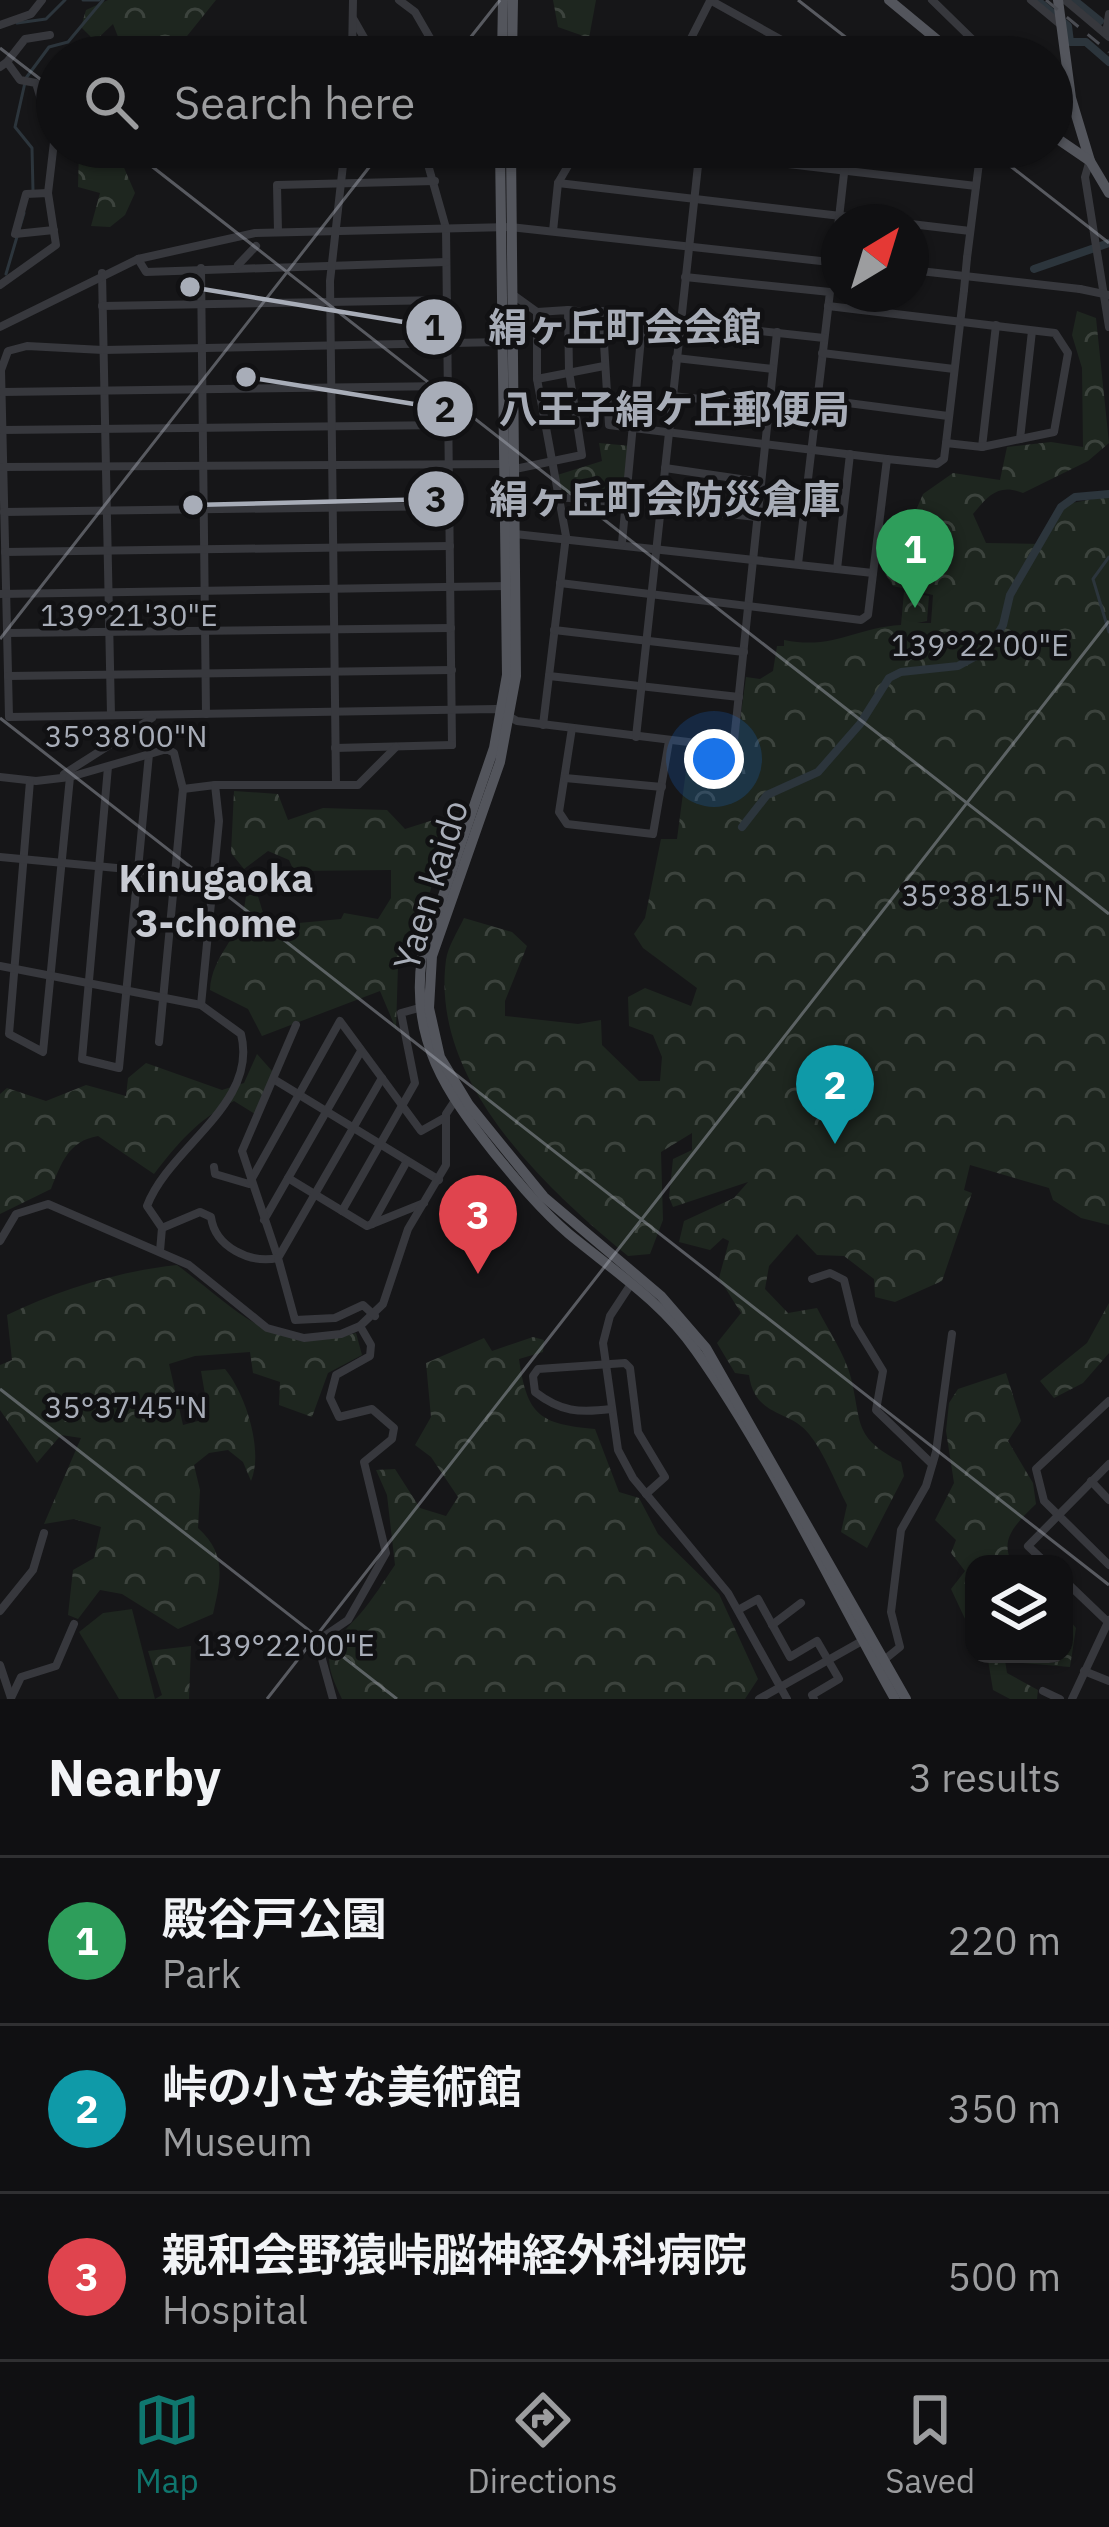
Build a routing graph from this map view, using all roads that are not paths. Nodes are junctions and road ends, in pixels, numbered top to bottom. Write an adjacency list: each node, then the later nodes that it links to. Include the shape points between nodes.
1 (42, 0): 13 (street, via 31,14)
2 (352, 0): 12 (street)
3 (399, 0): 19 (street)
4 (503, 0): 20 (main road)
5 (513, 0): 21 (main road)
6 (710, 0): 22 (street); 23 (street)
7 (889, 0): 24 (main road)
8 (932, 0): 25 (street)
9 (1031, 0): 14 (street)
10 (1062, 0): 14 (main road); 27 (street)
11 (1109, 14): 27 (street)
12 (353, 19): 17 (street); 18 (street)
13 (0, 25)
14 (1061, 25): 26 (main road)
15 (50, 35): 16 (street)
16 (44, 36)
17 (353, 36)
18 (363, 36)
19 (429, 36)
20 (502, 36)
21 (512, 36)
22 (692, 36)
23 (774, 36)
24 (933, 36)
25 (969, 36)
26 (1063, 36)
27 (1107, 36)
28 (36, 37): 29 (street)
29 (3, 65): 30 (street)
30 (36, 83)
31 (1073, 109): 33 (main road)
32 (1073, 149): 33 (main road)
33 (1090, 161): 45 (main road); 92 (street, via 1085,177)
34 (51, 168): 50 (street)
35 (342, 168): 48 (street)
36 (430, 168): 46 (street)
37 (501, 168): 56 (main road, Yaen kaido)
38 (509, 168): 56 (main road, Yaen kaido)
39 (567, 168): 47 (street)
40 (698, 168): 52 (street)
41 (822, 168): 44 (street)
42 (844, 168): 44 (street)
43 (978, 168): 49 (street)
44 (844, 171): 49 (street); 53 (street)
45 (1104, 177): 51 (main road)
46 (435, 181): 48 (street); 57 (street)
47 (558, 183): 52 (street); 60 (street)
48 (339, 184): 59 (street); 62 (street, via 277,185)
49 (976, 186): 61 (street)
50 (48, 193): 58 (street); 58 (street, via 24,196 15,234)
51 (1109, 193)
52 (695, 198): 54 (street); 64 (street)
53 (840, 204)
54 (821, 214)
55 (929, 226): 61 (street)
56 (505, 227): 57 (street); 60 (street); 76 (main road, Yaen kaido); 97 (main road, Yaen kaido)
57 (446, 228): 59 (street); 67 (street)
58 (54, 230): 74 (street, via 54,249)
59 (334, 231): 62 (street); 68 (street)
60 (553, 231): 64 (street)
61 (970, 231): 89 (street, bridge)
62 (278, 232): 65 (street)
63 (256, 246): 69 (street)
64 (688, 246): 66 (street); 73 (street)
65 (138, 259): 70 (street, via 146,272); 72 (street)
66 (821, 260)
67 (446, 262): 68 (street); 78 (street)
68 (331, 264): 69 (street); 79 (street)
69 (237, 266): 70 (street)
70 (201, 268): 81 (street)
71 (929, 272): 77 (street, bridge)
72 (102, 273): 80 (street); 91 (street)
73 (685, 277): 75 (street); 88 (street)
74 (0, 285)
75 (821, 291)
76 (511, 294): 84 (street); 136 (main road, Yaen kaido)
77 (1109, 295)
78 (447, 300): 79 (street); 96 (street)
79 (330, 305): 81 (street); 98 (street)
80 (102, 306): 81 (street); 100 (street)
81 (202, 307): 99 (street)
82 (568, 310): 83 (street); 84 (street); 106 (street)
83 (602, 311): 87 (street); 103 (street)
84 (537, 312): 107 (street)
85 (827, 312): 95 (street)
86 (878, 312): 89 (street)
87 (643, 316): 88 (street); 121 (street)
88 (681, 319): 94 (street); 102 (street)
89 (960, 322): 90 (street); 105 (street)
90 (996, 326): 93 (street); 128 (street)
91 (0, 327)
92 (1109, 327)
93 (1033, 331): 125 (street); 125 (street, via 1055,333 1068,353 1054,432)
94 (776, 332): 95 (street); 104 (street)
95 (824, 338): 101 (street)
96 (447, 342): 97 (street); 98 (street); 108 (street)
97 (502, 342): 136 (main road, Yaen kaido)
98 (331, 345): 99 (street); 109 (street)
99 (202, 348): 100 (street); 110 (street)
100 (103, 350): 111 (street); 112 (street, via 8,351)
101 (822, 353): 105 (street); 114 (street)
102 (676, 358): 104 (street); 113 (street)
103 (604, 366): 106 (street); 121 (street, via 606,420)
104 (773, 369): 116 (street)
105 (954, 369): 117 (street)
106 (569, 371): 107 (street); 132 (street, via 582,455)
107 (537, 379): 132 (street)
108 (448, 386): 109 (street); 118 (street)
109 (331, 387): 110 (street); 119 (street)
110 (202, 389): 111 (street); 120 (street)
111 (104, 390): 112 (street); 122 (street)
112 (2, 392): 115 (street)
113 (672, 396): 116 (street); 124 (street)
114 (817, 399): 117 (street); 129 (street)
115 (1, 404): 123 (street)
116 (769, 406): 127 (street)
117 (949, 416): 126 (street)
118 (448, 425): 119 (street); 134 (street)
119 (332, 426): 120 (street); 133 (street)
120 (203, 428): 122 (street); 135 (street)
121 (633, 428): 124 (street); 142 (street)
122 (105, 429): 123 (street); 138 (street)
123 (2, 430): 137 (street)
124 (668, 432): 127 (street); 139 (street)
125 (1020, 439): 128 (street)
126 (946, 443): 128 (street); 131 (street, via 937,464)
127 (765, 444): 129 (street); 140 (street)
128 (982, 447)
129 (811, 449): 130 (street); 160 (street)
130 (850, 454): 131 (street); 161 (street)
131 (887, 459): 162 (street)
132 (551, 464): 136 (street); 141 (street)
133 (332, 465): 134 (street); 135 (street); 145 (street)
134 (449, 465): 136 (street); 143 (street)
135 (203, 466): 138 (street); 146 (street)
136 (508, 466): 150 (main road, Yaen kaido); 164 (main road, Yaen kaido)
137 (3, 467): 138 (street); 148 (street)
138 (106, 467): 147 (street)
139 (664, 468): 140 (street); 144 (street)
140 (761, 482): 149 (street)
141 (558, 497): 142 (street); 151 (street)
142 (626, 503): 152 (street)
143 (449, 506): 145 (street); 153 (street)
144 (660, 507): 149 (street); 154 (street)
145 (332, 508): 146 (street); 155 (street)
146 (204, 510): 147 (street); 156 (street)
147 (106, 511): 148 (street); 157 (street)
148 (4, 512): 158 (street)
149 (758, 517): 159 (street)
150 (514, 534): 151 (street); 164 (main road, Yaen kaido)
151 (566, 536): 152 (street); 163 (street)
152 (622, 543): 154 (street)
153 (450, 547): 155 (street); 165 (street)
154 (656, 547): 159 (street); 170 (street)
155 (333, 548): 156 (street); 166 (street)
156 (204, 550): 157 (street); 167 (street)
157 (107, 551): 158 (street); 168 (street)
158 (5, 552): 169 (street)
159 (753, 559): 160 (street); 171 (street)
160 (798, 564): 161 (street)
161 (837, 569): 162 (street)
162 (873, 573): 171 (street, via 861,620)
163 (560, 583): 170 (street); 174 (street)
164 (511, 586): 165 (street); 193 (main road, Yaen kaido)
165 (451, 587): 166 (street); 172 (street)
166 (334, 589): 167 (street); 173 (street)
167 (204, 591): 168 (street); 175 (street)
168 (108, 592): 169 (street); 176 (street)
169 (3, 594): 177 (street)
170 (651, 594): 171 (street); 178 (street)
171 (748, 606): 179 (street)
172 (451, 628): 173 (street); 180 (street)
173 (334, 629): 175 (street); 181 (street)
174 (554, 630): 178 (street); 185 (street)
175 (205, 631): 176 (street); 182 (street)
176 (109, 632): 177 (street); 183 (street)
177 (7, 633): 184 (street)
178 (646, 640): 179 (street); 186 (street)
179 (744, 652): 187 (street)
180 (452, 670): 181 (street); 188 (street)
181 (334, 672): 182 (street); 189 (street)
182 (205, 673): 183 (street); 190 (street)
183 (110, 674): 184 (street); 192 (street)
184 (8, 676): 192 (street, via 9,717)
185 (549, 676): 186 (street); 194 (street)
186 (641, 686): 187 (street); 196 (street)
187 (739, 697): 197 (street, via 729,747)
188 (452, 710): 189 (street); 193 (street); 198 (street)
189 (335, 712): 190 (street); 200 (street)
190 (206, 714): 191 (street)
191 (156, 715): 192 (street); 205 (street)
192 (111, 716)
193 (507, 716): 194 (street); 226 (main road, Yaen kaido, via 422,957); 233 (main road, Yaen kaido, via 429,971 432,1031)
194 (543, 725): 195 (street)
195 (572, 728): 196 (street); 206 (street)
196 (636, 736): 197 (street)
197 (669, 741): 210 (street)
198 (452, 745): 199 (street); 200 (street)
199 (396, 747): 200 (street); 208 (street, via 358,785)
200 (335, 748): 208 (street)
201 (149, 754): 202 (street); 211 (street, via 174,753); 216 (street)
202 (108, 767): 204 (street); 215 (street)
203 (0, 777): 207 (street)
204 (70, 777): 205 (street); 214 (street)
205 (57, 778): 207 (street)
206 (565, 778): 210 (street); 210 (street, via 561,822 652,834)
207 (31, 781): 213 (street)
208 (336, 784): 209 (street)
209 (215, 785): 211 (street); 218 (street)
210 (662, 787)
211 (183, 788): 217 (street)
212 (0, 857): 213 (street)
213 (23, 859): 214 (street); 220 (street)
214 (61, 863): 215 (street); 221 (street)
215 (99, 866): 216 (street); 222 (street)
216 (138, 870): 217 (street); 223 (street)
217 (175, 874): 218 (street); 224 (street)
218 (212, 878): 225 (street)
219 (0, 966): 220 (street)
220 (14, 969): 221 (street); 221 (street, via 9,1034 43,1052)
221 (50, 976): 222 (street)
222 (89, 983): 223 (street); 223 (street, via 82,1059 119,1068)
223 (127, 991): 224 (street)
224 (162, 997): 225 (street); 228 (street)
225 (200, 1005): 249 (street, via 235,1025 242,1052 230,1100 152,1194 147,1206)
226 (419, 1008): 233 (main road, Yaen kaido, via 430,1058); 234 (street, via 401,1013 416,1083)
227 (296, 1025): 231 (street)
228 (159, 1042)
229 (362, 1050): 230 (street); 232 (street, via 340,1021); 235 (street)
230 (382, 1078): 234 (street); 237 (street)
231 (275, 1080): 232 (street); 243 (street, via 242,1151)
232 (300, 1095): 235 (street); 243 (street)
233 (457, 1097): 236 (street); 254 (main road, Yaen kaido, via 545,1212); 279 (main road, Yaen kaido, via 544,1197 661,1296 706,1348)
234 (402, 1106): 236 (street, via 421,1131); 238 (street)
235 (326, 1112): 237 (street); 241 (street)
236 (446, 1117): 242 (street, via 450,1147)
237 (353, 1128): 238 (street); 244 (street)
238 (380, 1144): 239 (street); 246 (street)
239 (407, 1161): 242 (street); 248 (street)
240 (214, 1167): 243 (street)
241 (288, 1178): 244 (street); 247 (street)
242 (439, 1180): 245 (street)
243 (249, 1184): 247 (street)
244 (314, 1195): 246 (street); 252 (street)
245 (424, 1203): 248 (street); 255 (street)
246 (342, 1211): 248 (street)
247 (264, 1222): 252 (street)
248 (371, 1225)
249 (161, 1228): 251 (street); 252 (street, via 200,1212 228,1246)
250 (0, 1241): 251 (street, via 16,1214 39,1203)
251 (160, 1251): 256 (street, via 208,1277 267,1328 304,1338)
252 (278, 1258): 255 (street, via 295,1321 335,1318 363,1305)
253 (812, 1279): 261 (street, via 830,1273 844,1280 855,1325 883,1371 876,1409)
254 (632, 1282): 258 (street, via 605,1329); 277 (main road, Yaen kaido, via 705,1364)
255 (375, 1316): 256 (street)
256 (360, 1326): 286 (street, via 370,1356 336,1376 330,1398 339,1417 372,1409 394,1428 364,1462 386,1553 348,1620 317,1641)
257 (952, 1334): 261 (street)
258 (604, 1366): 260 (street); 260 (street, via 538,1369 535,1392 574,1413); 264 (street, via 630,1368 638,1432 664,1477)
259 (1109, 1401): 266 (street, via 1036,1469 1044,1501)
260 (610, 1409): 264 (street, via 618,1450)
261 (932, 1464): 279 (street, via 901,1530 891,1612 901,1647)
262 (1109, 1464): 263 (street)
263 (1091, 1481): 265 (street); 266 (street)
264 (646, 1494): 272 (street)
265 (1109, 1500)
266 (1058, 1514): 268 (street, via 1028,1546); 269 (street)
267 (44, 1533): 273 (street, via 33,1570)
268 (1038, 1555)
269 (1109, 1564)
270 (1073, 1588): 274 (street)
271 (801, 1604): 276 (street)
272 (737, 1610): 276 (street, via 758,1599); 283 (street)
273 (0, 1611)
274 (1109, 1622): 281 (street)
275 (74, 1624): 285 (street, via 56,1666 22,1677)
276 (772, 1625): 278 (street, via 790,1657 818,1641)
277 (862, 1641): 278 (street); 290 (main road, Yaen kaido)
278 (829, 1660): 283 (street); 289 (street, via 839,1679)
279 (884, 1660): 291 (main road, Yaen kaido)
280 (0, 1665): 285 (street)
281 (1084, 1671): 282 (street); 293 (street)
282 (1109, 1681)
283 (781, 1688): 287 (street); 288 (street)
284 (1043, 1691): 292 (street)
285 (11, 1698)
286 (333, 1699)
287 (759, 1699)
288 (788, 1699)
289 (814, 1699)
290 (895, 1699)
291 (906, 1699)
292 (1060, 1699)
293 (1072, 1699)

